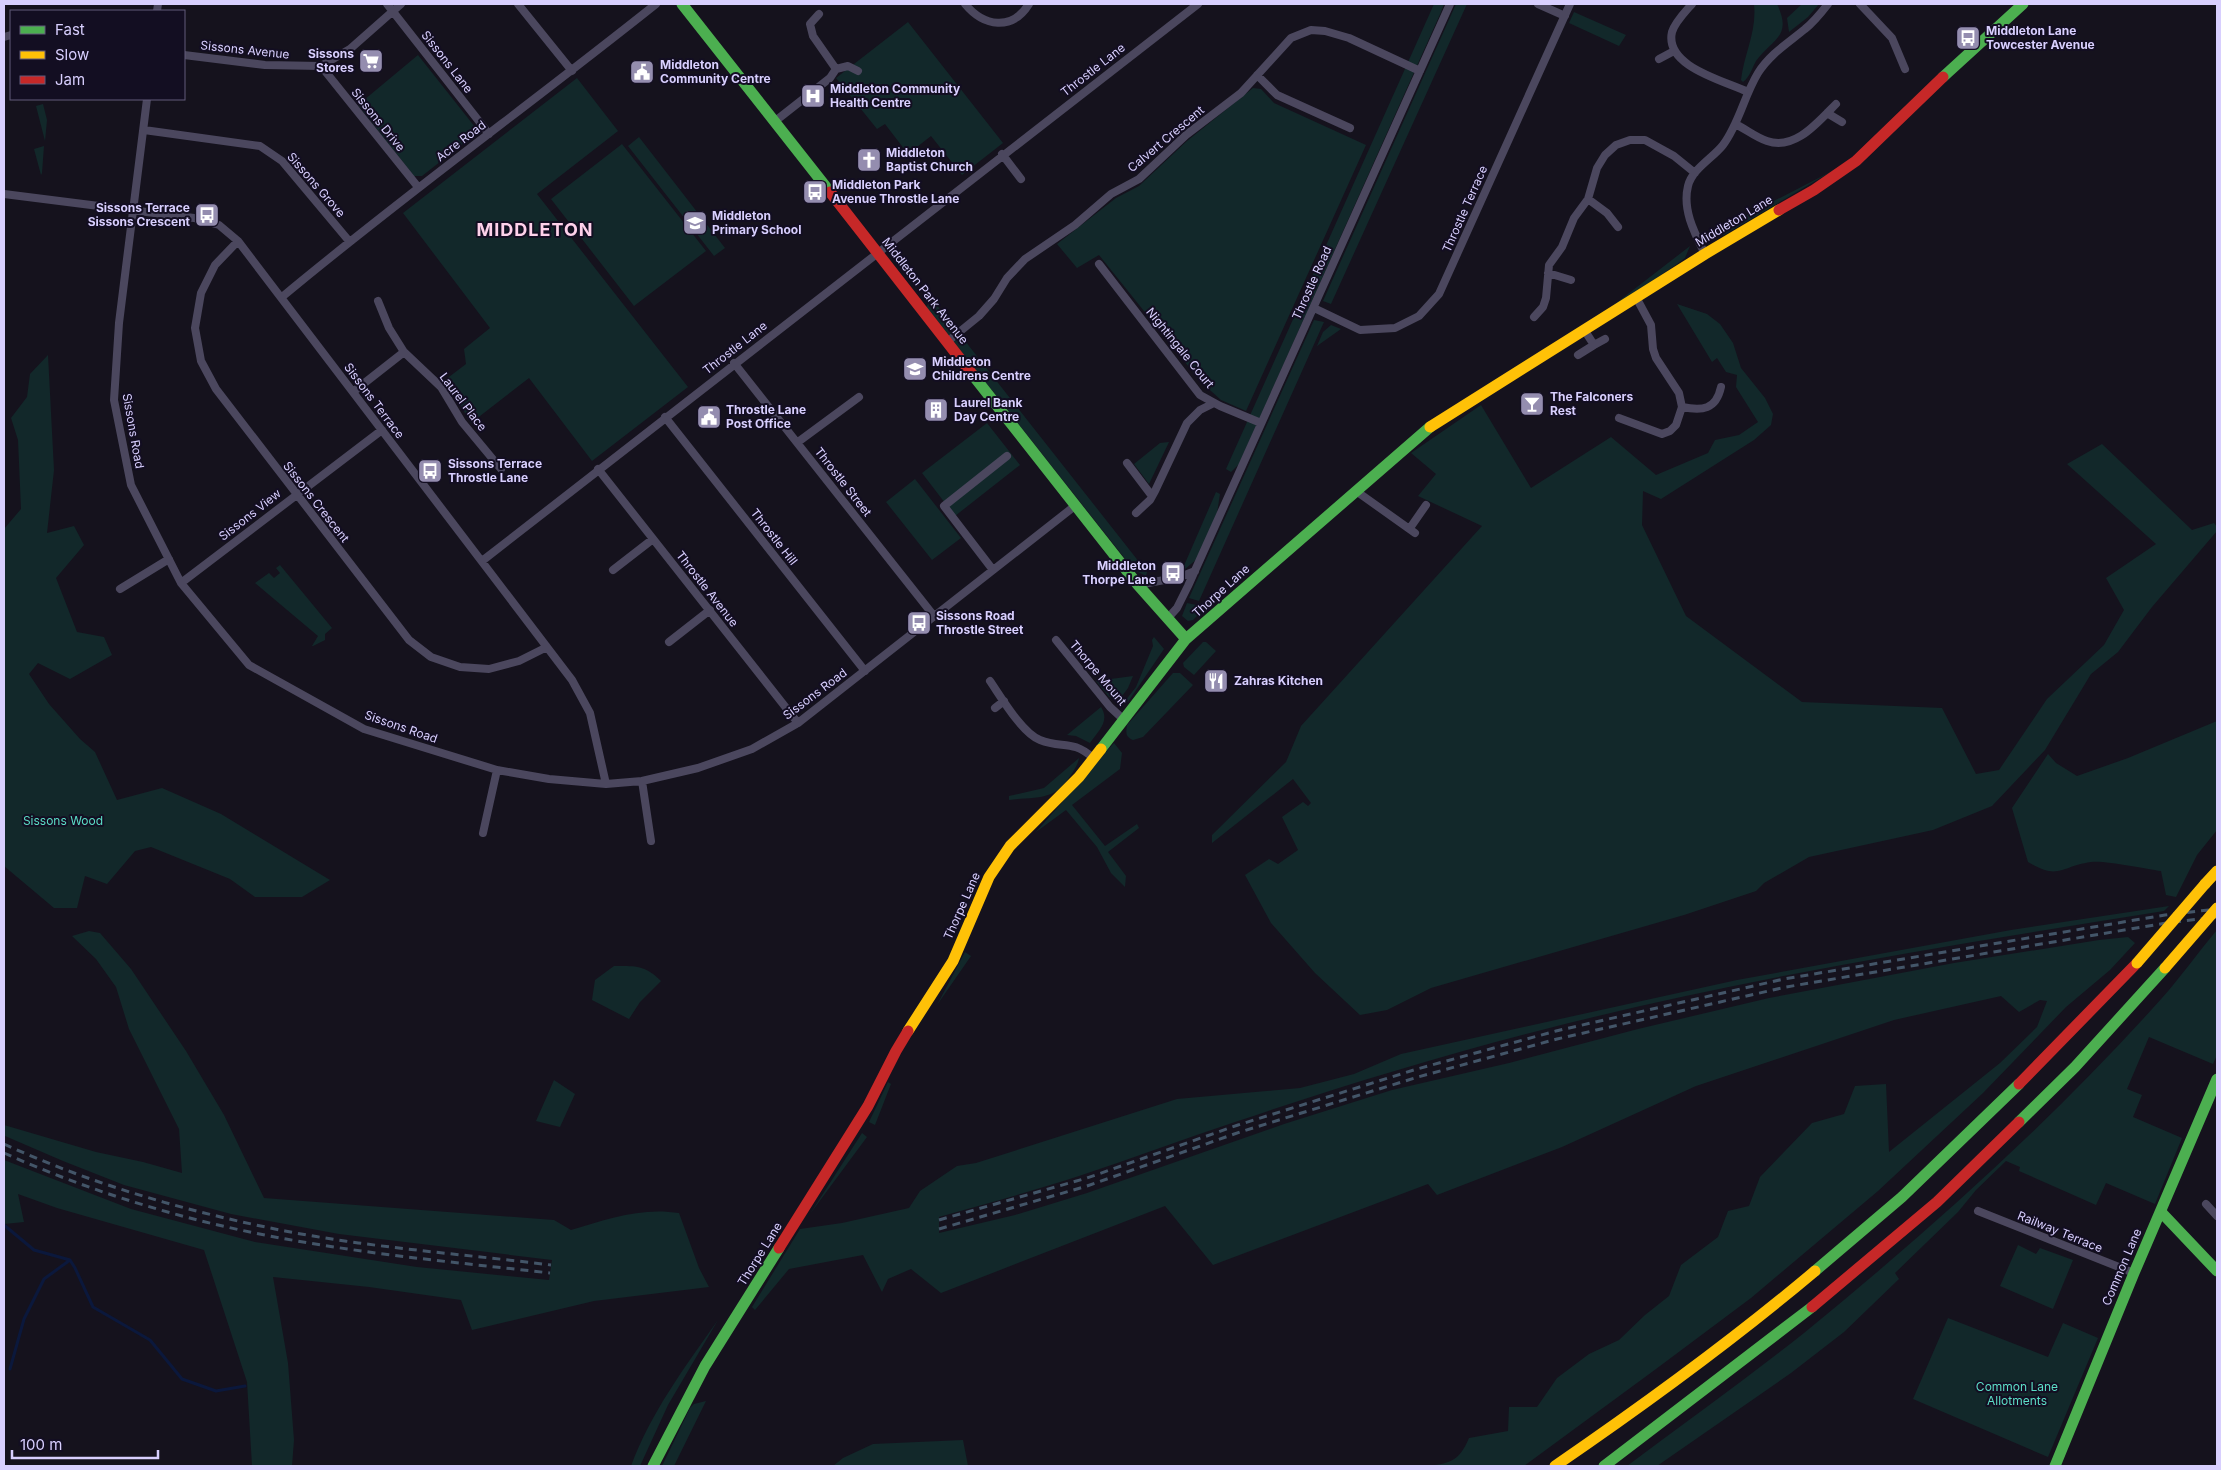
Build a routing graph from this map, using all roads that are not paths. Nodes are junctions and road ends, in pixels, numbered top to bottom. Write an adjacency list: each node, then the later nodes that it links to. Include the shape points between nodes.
1 (387, 4): 16 (street, Sissons Lane)
2 (401, 4): 16 (street)
3 (518, 4): 25 (street)
4 (656, 4): 25 (street, Acre Road)
5 (682, 4): 33 (main road, Middleton Park Avenue)
6 (965, 4): 7 (street, via 981,20 992,23 1015,19)
7 (1029, 4)
8 (1197, 4): 39 (street, Throstle Lane)
9 (1450, 4): 27 (street, Throstle Road)
10 (1538, 4): 18 (street)
11 (1570, 4): 18 (street, Throstle Terrace)
12 (1692, 4): 19 (street, via 1672,31)
13 (1828, 4): 29 (street, via 1806,28 1768,59)
14 (1860, 4): 24 (street, via 1892,38)
15 (2023, 4): 50 (main road, Middleton Lane, via 1856,162)
16 (393, 11): 22 (street, via 350,49); 38 (street, Sissons Lane)
17 (819, 14): 23 (street, via 810,24 813,36)
18 (1565, 16): 57 (street, Throstle Terrace, via 1439,294 1419,316 1395,328 1360,330)
19 (1674, 51): 21 (street); 29 (street, via 1691,67)
20 (185, 55): 22 (street, Sissons Avenue, via 265,65)
21 (1659, 59)
22 (321, 66): 42 (street, Sissons Drive)
23 (836, 69): 26 (street, via 848,66); 33 (street, via 830,78)
24 (1905, 69)
25 (572, 71): 38 (street, Acre Road)
26 (858, 71)
27 (1420, 71): 28 (street, Calvert Crescent, via 1349,38 1311,30 1291,38); 57 (street, Throstle Road)
28 (1257, 75): 36 (street, via 1277,95); 61 (street, Calvert Crescent, via 1241,93 1186,135 1139,179 1112,194 1075,226 1025,259 979,316)
29 (1748, 92): 35 (street)
30 (147, 100): 37 (street, Sissons Road)
31 (1836, 104): 32 (street)
32 (1827, 113): 34 (street); 35 (street, via 1806,133 1785,143 1766,141)
33 (774, 122): 49 (main road, Middleton Park Avenue)
34 (1842, 122)
35 (1735, 124): 40 (street, via 1722,146)
36 (1350, 128)
37 (144, 130): 45 (street, Sissons Road); 48 (street, Sissons Grove, via 260,146 282,161)
38 (489, 134): 42 (street, Acre Road)
39 (1002, 154): 41 (street); 49 (street, Throstle Lane)
40 (1695, 173): 44 (street, via 1660,147 1645,140 1630,140 1616,145 1605,155 1597,168); 50 (street, via 1688,184 1687,205 1694,232)
41 (1021, 179)
42 (418, 187): 48 (street, Acre Road)
43 (4, 194): 45 (street, Sissons Terrace)
44 (1588, 199): 46 (street, via 1607,213); 52 (street, via 1574,218 1562,247 1549,265)
45 (133, 210): 47 (street, Sissons Terrace, via 194,218 219,225); 88 (street, Sissons Road, via 119,323 114,400 131,485)
46 (1618, 227)
47 (238, 241): 54 (street, Sissons Terrace); 82 (street, Sissons Crescent, via 215,265 200,293 195,328 201,361 216,389)
48 (349, 241): 54 (street, Acre Road)
49 (878, 253): 61 (main road, Middleton Park Avenue); 65 (street, Throstle Lane)
50 (1705, 254): 55 (main road, Middleton Lane)
51 (1099, 264): 69 (street, Nightingale Court, via 1200,394)
52 (1548, 273): 53 (street); 58 (street, via 1546,298)
53 (1571, 280)
54 (282, 298): 67 (street, Sissons Terrace)
55 (1636, 299): 59 (main road, Middleton Lane); 70 (street, via 1651,325 1656,358 1679,393)
56 (378, 301): 63 (street, Laurel Place)
57 (1314, 308): 73 (street, Throstle Road)
58 (1534, 317)
59 (1585, 331): 62 (street); 74 (main road, Middleton Lane)
60 (1604, 339): 62 (street)
61 (948, 342): 84 (main road, Middleton Park Avenue)
62 (1594, 346): 64 (street)
63 (404, 352): 67 (street); 79 (street, Laurel Place, via 441,387 462,422)
64 (1578, 355)
65 (734, 363): 71 (street, Throstle Lane); 76 (street, Throstle Street)
66 (1721, 387): 70 (street, via 1719,397 1705,409)
67 (353, 392): 75 (street, Sissons Terrace)
68 (858, 397): 76 (street)
69 (1214, 403): 73 (street, Nightingale Court); 83 (street, via 1200,410 1187,424)
70 (1682, 407): 72 (street, via 1676,425 1662,434)
71 (665, 417): 80 (street, Throstle Lane); 103 (street, Throstle Hill)
72 (1620, 418)
73 (1261, 424): 92 (street, Throstle Road)
74 (1432, 426): 81 (main road, Thorpe Lane)
75 (382, 430): 82 (street, Sissons View); 89 (street, Sissons Terrace)
76 (798, 442): 97 (street, Throstle Street)
77 (1007, 456): 91 (street, via 944,506)
78 (1127, 463): 83 (street)
79 (501, 469)
80 (598, 469): 87 (street, Throstle Avenue); 89 (street, Throstle Lane)
81 (1356, 491): 85 (street, via 1412,530); 99 (main road, Thorpe Lane)
82 (296, 494): 93 (street, Sissons View); 102 (street, Sissons Crescent, via 409,640 431,657 460,667 489,669 519,662)
83 (1152, 496): 86 (street)
84 (1076, 505): 91 (street, Sissons Road); 94 (main road, Middleton Park Avenue)
85 (1426, 505)
86 (1136, 514)
87 (653, 539): 90 (street); 96 (street, Throstle Avenue)
88 (169, 559): 93 (street, Sissons Road); 95 (street)
89 (482, 561): 102 (street, Sissons Terrace)
90 (613, 570)
91 (993, 570): 97 (street, Sissons Road)
92 (1195, 571): 94 (street); 98 (street, Throstle Road, via 1178,608)
93 (181, 583): 110 (street, Sissons Road, via 249,665 364,729)
94 (1138, 585): 98 (main road, Middleton Park Avenue)
95 (120, 589)
96 (710, 610): 101 (street); 108 (street, Throstle Avenue)
97 (934, 616): 103 (street, Sissons Road)
98 (1167, 618): 99 (main road, Middleton Park Avenue)
99 (1186, 639): 107 (main road, Thorpe Lane)
100 (1056, 640): 107 (street, Thorpe Mount)
101 (669, 642)
102 (547, 647): 112 (street, Sissons Terrace, via 572,680 590,713)
103 (865, 671): 108 (street, Sissons Road)
104 (990, 681): 105 (street)
105 (1004, 700): 106 (street); 109 (street, via 1037,740 1077,746)
106 (995, 708)
107 (1123, 719): 109 (main road, Thorpe Lane)
108 (798, 723): 111 (street, Sissons Road, via 752,749 698,768)
109 (1094, 758): 124 (main road, Thorpe Lane, via 1010,846 989,876 953,961 896,1051 868,1106 701,1372)
110 (497, 770): 112 (street, Sissons Road); 113 (street)
111 (642, 782): 112 (street, Sissons Road); 114 (street)
112 (606, 784)
113 (483, 832)
114 (651, 841)
115 (2217, 871): 125 (main road, bridge, via 2137,962 2040,1064 1902,1197 1783,1298 1638,1410)
116 (2217, 908): 126 (main road, bridge, via 2075,1067 1937,1202 1799,1318)
117 (2216, 1085): 120 (main road, Common Lane)
118 (2206, 1204): 121 (street)
119 (1978, 1211): 123 (street, Railway Terrace)
120 (2161, 1212): 122 (main road); 123 (main road, Common Lane)
121 (2217, 1216)
122 (2216, 1267)
123 (2134, 1273): 127 (main road, Common Lane)
124 (653, 1466)
125 (1555, 1466)
126 (1604, 1466)
127 (2055, 1466)

